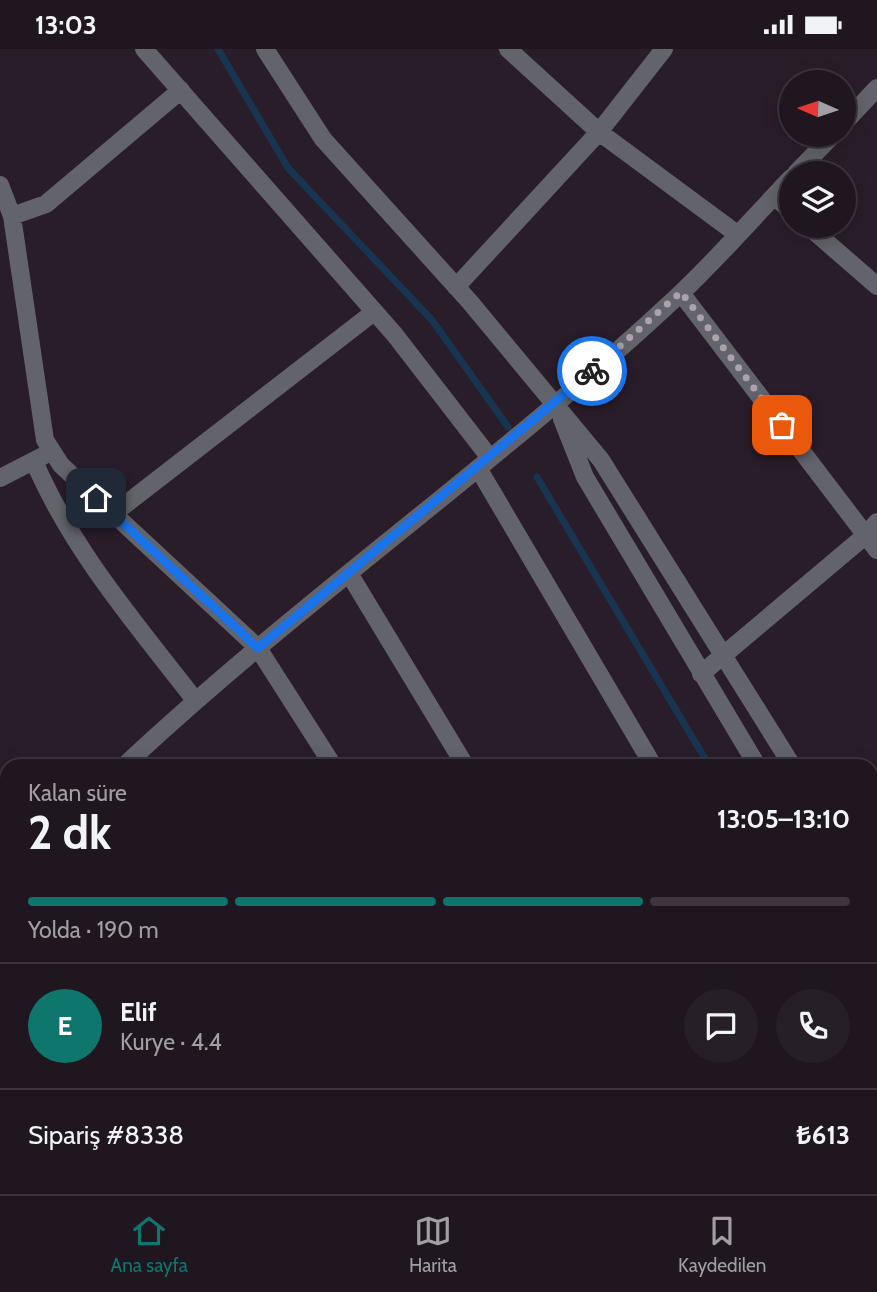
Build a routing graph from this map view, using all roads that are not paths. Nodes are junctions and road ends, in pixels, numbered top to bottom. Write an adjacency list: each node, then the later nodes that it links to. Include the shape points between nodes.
1 (144, 49): 6 (street)
2 (265, 49): 19 (street, via 323,139)
3 (508, 49): 8 (street)
4 (664, 49): 8 (street)
5 (877, 88): 7 (street)
6 (181, 90): 15 (street, via 46,204); 21 (street)
7 (856, 110)
8 (599, 132): 16 (street); 19 (street)
9 (821, 147): 10 (street)
10 (807, 161)
11 (0, 185): 15 (street)
12 (779, 191): 13 (street)
13 (774, 196): 14 (street); 16 (street)
14 (779, 200)
15 (12, 216): 23 (street, via 46,439)
16 (737, 234): 20 (street)
17 (822, 238): 18 (street)
18 (877, 286)
19 (456, 287): 22 (street)
20 (681, 292): 22 (street); 28 (street)
21 (374, 312): 25 (street); 27 (street)
22 (556, 403): 25 (street); 31 (street, via 601,460); 32 (street, via 585,477)
23 (53, 451): 24 (street); 27 (street, via 61,465)
24 (34, 461): 26 (street); 33 (street, via 49,495 96,571)
25 (484, 463): 29 (street); 37 (street)
26 (0, 478)
27 (113, 514): 30 (street)
28 (873, 536): 31 (street)
29 (350, 575): 30 (street); 36 (street)
30 (258, 648): 33 (street); 35 (street)
31 (721, 656): 32 (street); 39 (street)
32 (701, 674): 38 (street)
33 (195, 699): 34 (street)
34 (131, 759)
35 (329, 759)
36 (461, 759)
37 (650, 759)
38 (753, 759)
39 (788, 759)

